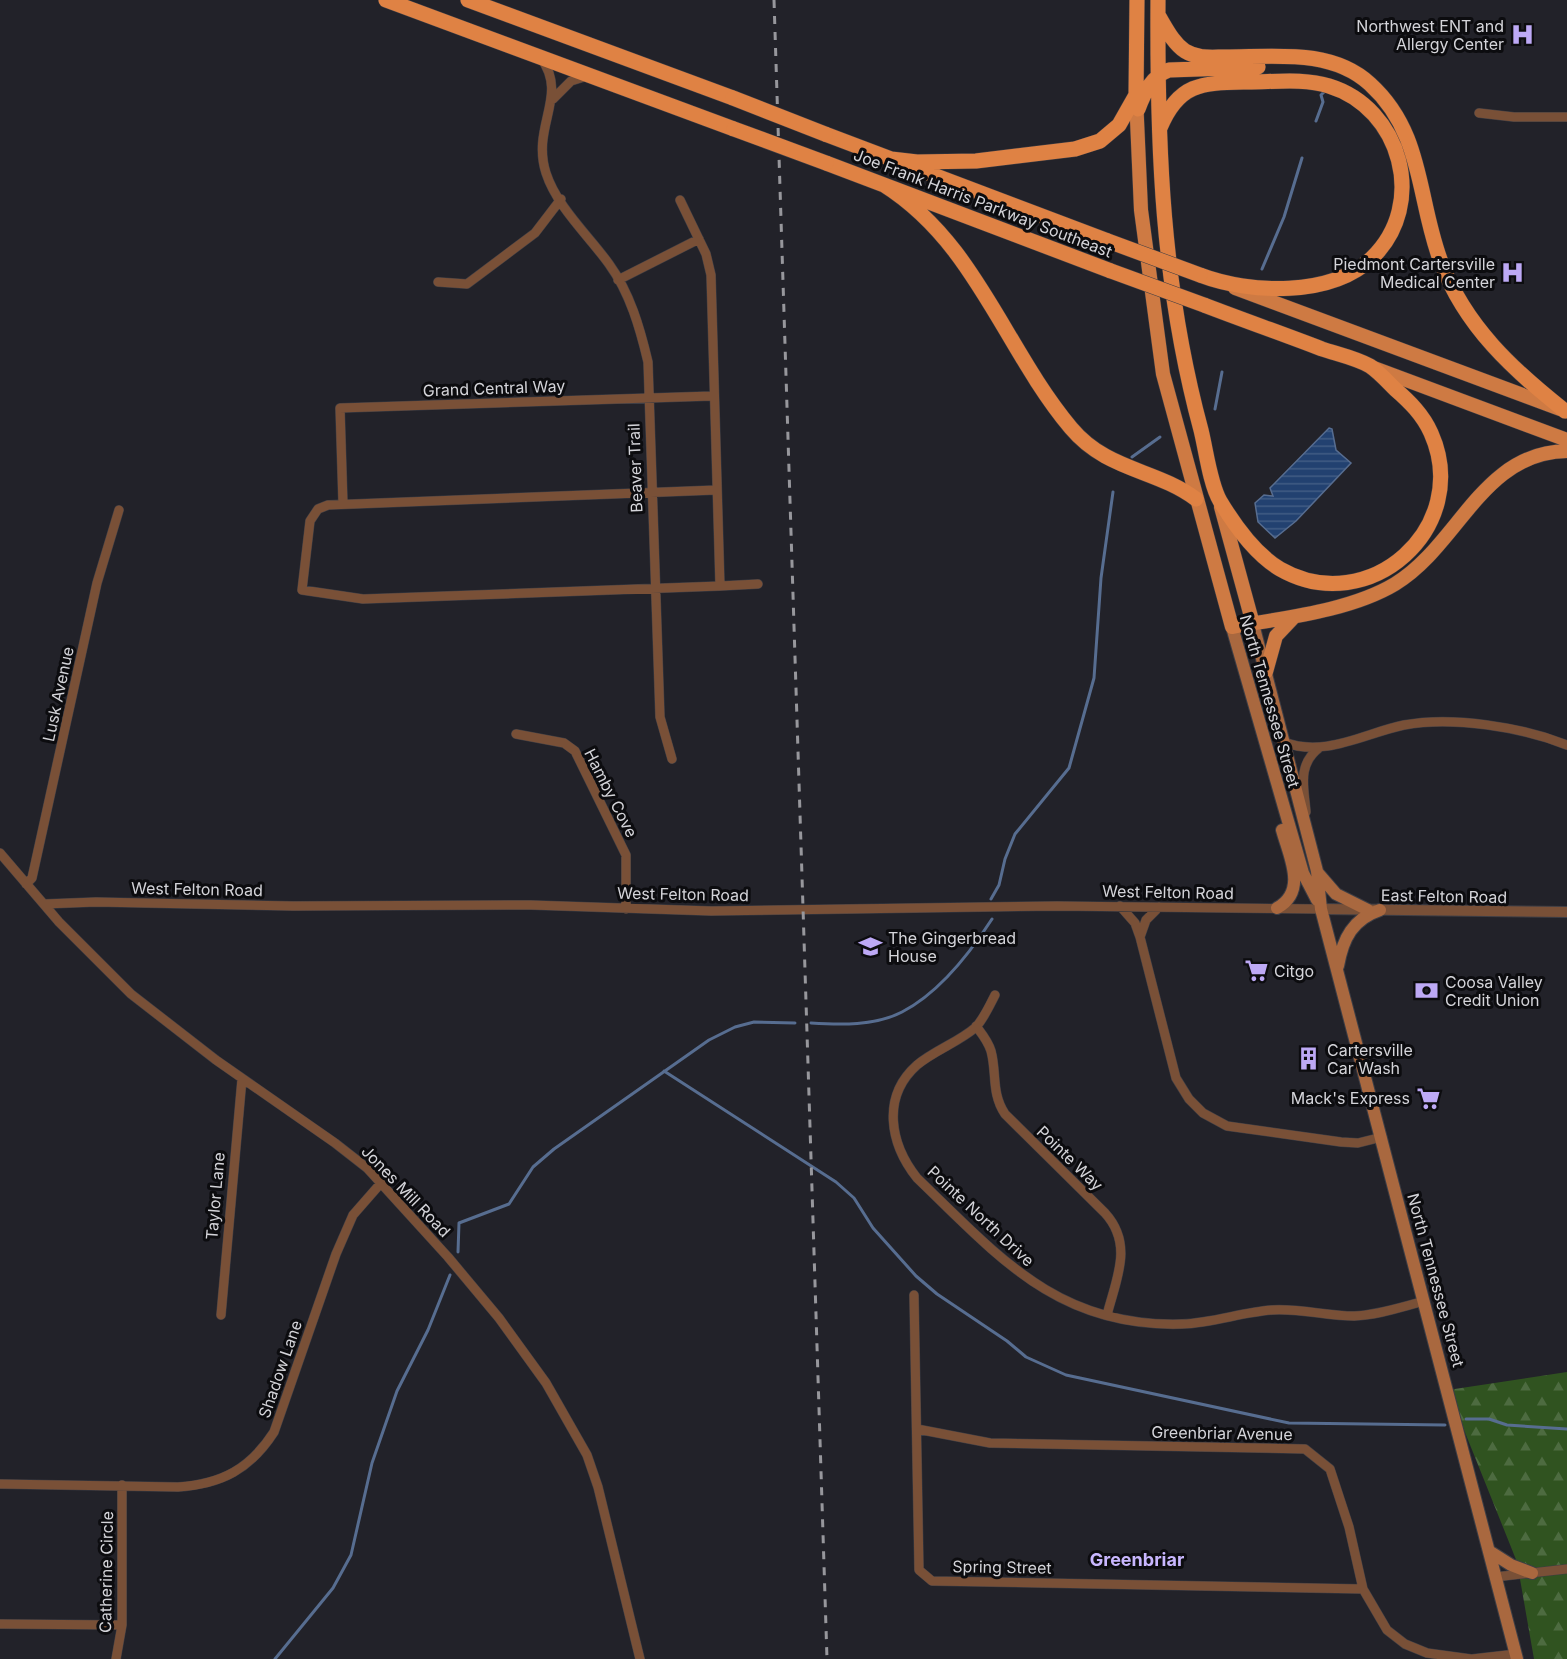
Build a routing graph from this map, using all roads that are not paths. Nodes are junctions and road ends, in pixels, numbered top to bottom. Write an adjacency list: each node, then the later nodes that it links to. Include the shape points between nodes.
1 (386, 0): 5 (highway, Joe Frank Harris Parkway Southeast)
2 (468, 0): 15 (highway, Joe Frank Harris Parkway Southeast, bridge)
3 (1137, 0): 8 (highway)
4 (1158, 8): 7 (highway); 9 (highway, via 1176,43 1192,54 1322,60 1354,72)
5 (541, 57): 6 (highway, Joe Frank Harris Parkway Southeast); 10 (street, Beaver Trail, via 553,80)
6 (589, 75): 10 (street, via 565,85); 16 (highway, Joe Frank Harris Parkway Southeast, bridge)
7 (1158, 75): 9 (highway, via 1183,68 1316,68 1348,77); 11 (highway); 14 (highway)
8 (1136, 95): 11 (main road, North Tennessee Street); 15 (highway, via 1119,125 1100,141 1083,147 976,161)
9 (1383, 98): 26 (highway, via 1410,140 1436,247 1458,299 1496,350)
10 (551, 101): 17 (street, Beaver Trail, via 543,127 542,153 547,175)
11 (1136, 112): 32 (main road, North Tennessee Street, via 1139,192 1156,334)
12 (1479, 113): 13 (street)
13 (1567, 117)
14 (1158, 133): 22 (highway, via 1175,101 1196,86 1302,82 1327,85 1357,99 1381,122 1394,144 1402,170 1400,209 1388,238 1365,264 1344,278 1311,286); 31 (highway, via 1162,214 1178,324)
15 (891, 159): 22 (highway, Joe Frank Harris Parkway Southeast, bridge)
16 (884, 185): 23 (highway, Joe Frank Harris Parkway Southeast, bridge); 32 (highway, via 928,219 951,243 1072,430 1103,455 1142,474 1173,483)
17 (561, 199): 20 (street, Beaver Trail); 21 (street, via 536,233 467,284)
18 (680, 200): 19 (street)
19 (699, 239): 20 (street); 24 (street, via 711,275)
20 (618, 280): 25 (street, Beaver Trail, via 639,322 648,362)
21 (438, 282)
22 (1219, 282): 26 (main road, Joe Frank Harris Parkway Southeast)
23 (1369, 366): 27 (main road, Joe Frank Harris Parkway Southeast); 31 (highway, via 1415,408 1437,452 1440,485 1436,507 1428,527 1408,553 1382,572 1352,582 1303,579 1282,570 1259,552)
24 (712, 396): 25 (street, Grand Central Way); 29 (street)
25 (648, 398): 30 (street, Beaver Trail); 33 (street, Grand Central Way, via 340,408)
26 (1566, 411)
27 (1567, 440)
28 (1567, 451): 38 (main road, via 1527,458 1509,468 1491,482 1421,563 1396,583 1362,598)
29 (716, 490): 30 (street); 36 (street)
30 (651, 492): 33 (street); 37 (street, Beaver Trail)
31 (1218, 498): 39 (main road)
32 (1196, 499): 40 (main road, North Tennessee Street)
33 (343, 504): 37 (street, via 328,505 313,515 302,590 363,599)
34 (119, 510): 51 (street, Lusk Avenue, via 97,583 32,878)
35 (758, 584): 36 (street)
36 (720, 586): 37 (street)
37 (655, 589): 46 (street, Beaver Trail, via 660,717)
38 (1297, 616): 39 (main road); 41 (main road, via 1276,636)
39 (1252, 624): 40 (main road); 41 (main road, North Tennessee Street)
40 (1232, 627): 47 (main road, North Tennessee Street)
41 (1266, 672): 43 (main road, North Tennessee Street)
42 (516, 734): 55 (street, Hamby Cove, via 564,743 575,751 626,855)
43 (1284, 742): 45 (street); 48 (main road, North Tennessee Street)
44 (1567, 745): 45 (street, via 1491,726 1447,722 1406,725)
45 (1319, 748): 48 (street, via 1306,761 1303,772)
46 (672, 759)
47 (1268, 759): 56 (main road, via 1272,797 1295,883 1292,895); 57 (main road, North Tennessee Street, via 1303,873)
48 (1308, 835): 50 (main road, North Tennessee Street)
49 (0, 853): 51 (street, Jones Mill Road)
50 (1317, 872): 57 (main road, North Tennessee Street); 58 (main road, via 1336,894)
51 (26, 884): 52 (street, Jones Mill Road)
52 (44, 904): 55 (street, West Felton Road, via 520,905); 64 (street, Jones Mill Road, via 116,980)
53 (1120, 906): 54 (street, West Felton Road); 55 (street, West Felton Road); 60 (street, via 1135,923)
54 (1159, 907): 56 (street, West Felton Road); 60 (street, via 1146,920)
55 (626, 909)
56 (1277, 909): 57 (street, West Felton Road)
57 (1321, 909): 58 (street, East Felton Road); 61 (main road, North Tennessee Street)
58 (1374, 910): 59 (street, East Felton Road); 61 (main road, via 1349,931)
59 (1567, 912)
60 (1140, 937): 65 (street, via 1176,1078 1203,1113 1227,1126 1341,1142 1358,1143)
61 (1338, 970): 65 (main road, North Tennessee Street)
62 (995, 995): 63 (street, Pointe North Drive)
63 (976, 1026): 70 (street, Pointe Way, via 992,1054 996,1097 1005,1114 1106,1213 1119,1231 1122,1254); 70 (street, Pointe North Drive, via 918,1064 900,1088 892,1126 904,1162 1018,1273 1058,1297)
64 (242, 1079): 66 (street, Jones Mill Road, via 351,1155); 69 (street, Taylor Lane)
65 (1382, 1137): 68 (main road, North Tennessee Street)
66 (381, 1183): 73 (street, Shadow Lane, via 353,1215 344,1234 285,1405 265,1446 238,1472 202,1486); 83 (street, Jones Mill Road, via 499,1318 577,1434 598,1486)
67 (914, 1295): 71 (street, Spring Street)
68 (1425, 1301): 70 (street, Pointe North Drive, via 1370,1315 1274,1310 1198,1323 1142,1322); 74 (main road, North Tennessee Street)
69 (220, 1315)
70 (1107, 1315)
71 (917, 1429): 78 (street, Greenbriar Avenue, via 990,1443 1305,1449 1330,1469); 78 (street, Spring Street, via 919,1570 932,1581)
72 (0, 1484): 73 (street, Shadow Lane)
73 (122, 1485): 80 (street, Catherine Circle)
74 (1489, 1551): 76 (main road); 77 (main road, North Tennessee Street)
75 (1567, 1569): 76 (street)
76 (1532, 1573): 77 (street)
77 (1495, 1577): 81 (main road, North Tennessee Street)
78 (1363, 1589): 84 (street, Greenbriar Avenue, via 1387,1630 1405,1644 1426,1653)
79 (0, 1624): 80 (street)
80 (122, 1625): 82 (street, Catherine Circle)
81 (1517, 1656): 84 (street, Greenbriar Avenue)
82 (116, 1659)
83 (640, 1659)
84 (1472, 1659)

